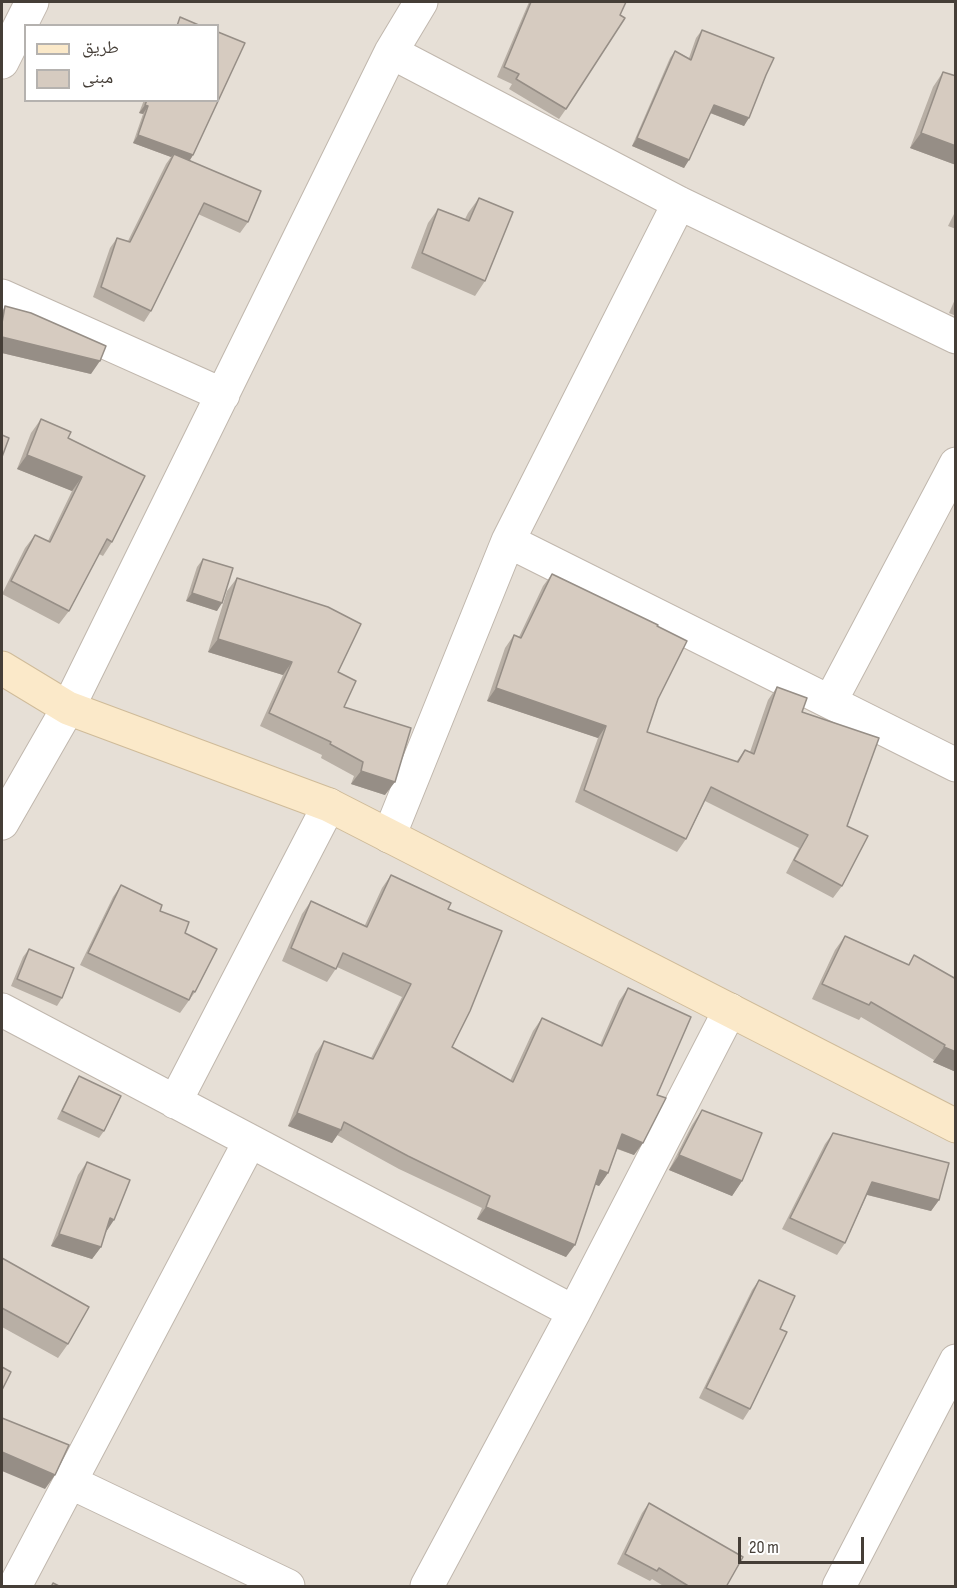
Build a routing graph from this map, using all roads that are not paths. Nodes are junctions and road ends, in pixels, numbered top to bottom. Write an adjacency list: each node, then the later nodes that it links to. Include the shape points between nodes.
1 (32, 2): 4 (street)
2 (421, 2): 3 (street)
3 (391, 52): 5 (street); 8 (street)
4 (2, 62)
5 (679, 203): 7 (street); 10 (street)
6 (2, 296): 8 (street)
7 (956, 337)
8 (223, 395): 13 (street)
9 (956, 464): 12 (street)
10 (508, 541): 12 (street); 17 (street)
11 (2, 668): 13 (street)
12 (830, 702): 14 (street)
13 (68, 708): 15 (street); 16 (street)
14 (956, 765)
15 (329, 805): 17 (street); 20 (street)
16 (2, 823)
17 (389, 836): 19 (street)
18 (2, 1010): 20 (street)
19 (730, 1010): 21 (street); 23 (street)
20 (175, 1102): 22 (street)
21 (956, 1126)
22 (250, 1142): 23 (street); 25 (street)
23 (574, 1312): 28 (street)
24 (956, 1361): 29 (street)
25 (70, 1482): 26 (street); 27 (street)
26 (15, 1587)
27 (288, 1587)
28 (427, 1587)
29 (839, 1587)

